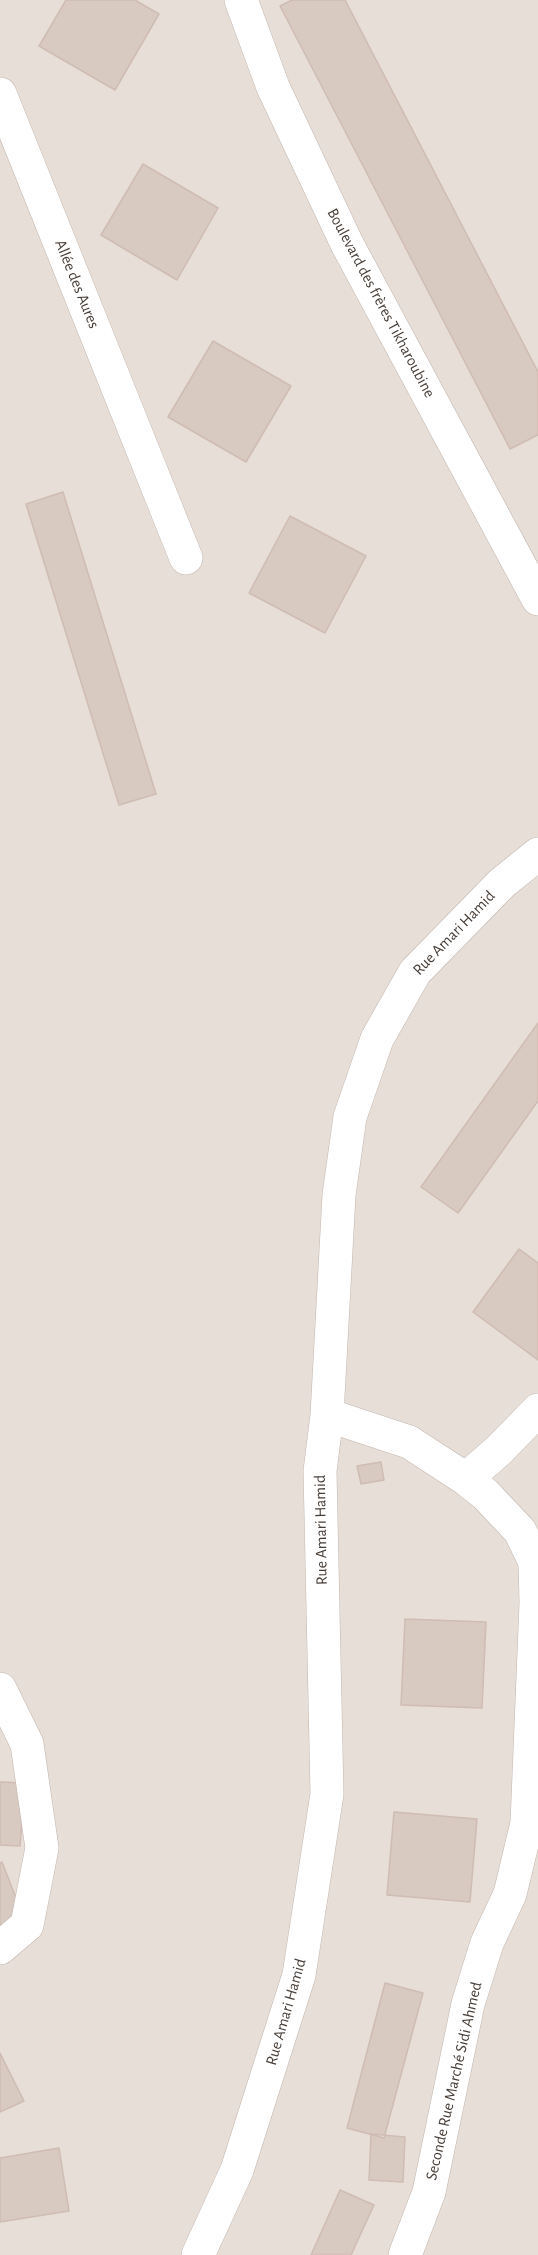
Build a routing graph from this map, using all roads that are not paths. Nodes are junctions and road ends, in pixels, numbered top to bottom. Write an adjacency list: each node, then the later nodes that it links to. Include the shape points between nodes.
1 (241, 0): 4 (street, Boulevard des frères Tikharoubine, via 273,87 347,244)
2 (0, 94): 3 (street, Allée des Aures)
3 (186, 558)
4 (538, 598)
5 (538, 854): 7 (street, Rue Amari Hamid, via 502,883 415,972 377,1039 350,1117 339,1195)
6 (538, 1410): 8 (street)
7 (327, 1414): 8 (street, Seconde Rue Marché Sidi Ahmed, via 409,1442); 11 (street, Rue Amari Hamid, via 320,1471 327,1794 310,1907 299,1975 251,2127 237,2170)
8 (466, 1479): 12 (street, Seconde Rue Marché Sidi Ahmed, via 520,1531 535,1562 527,1823 510,1893 487,1943 468,2004 429,2192)
9 (0, 1689): 10 (street, via 27,1744 42,1848 27,1925)
10 (0, 1948)
11 (198, 2255)
12 (405, 2255)

